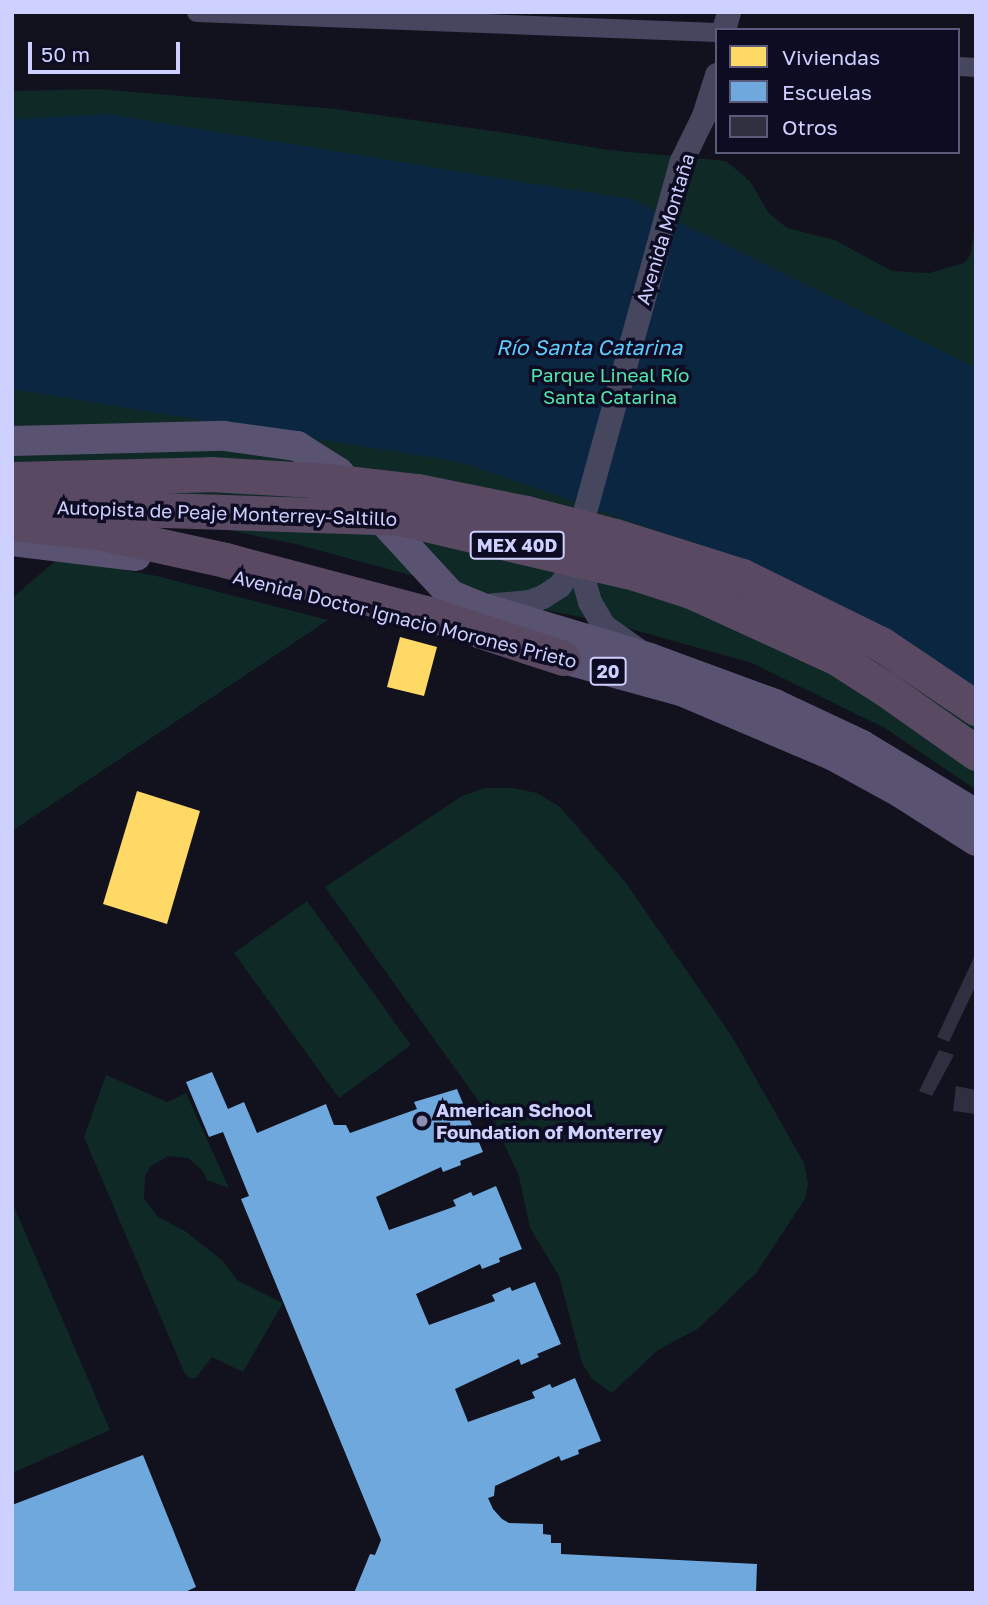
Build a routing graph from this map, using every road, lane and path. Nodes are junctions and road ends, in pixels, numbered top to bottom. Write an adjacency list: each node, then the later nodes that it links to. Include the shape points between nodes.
1 (196, 12): 2 (street)
2 (715, 32)
3 (715, 81): 5 (street, Avenida Montaña)
4 (715, 123): 5 (street)
5 (687, 164): 11 (street, Avenida Montaña, bridge)
6 (12, 441): 12 (main road, Avenida Doctor Ignacio Morones Prieto / 20, via 224,436 297,446 338,472 451,595)
7 (12, 479): 15 (highway, Autopista de Peaje Monterrey-Saltillo / MEX 40D, bridge, via 210,474 328,481 417,491 526,513 742,576 881,644)
8 (12, 505): 16 (highway, Autopista de Peaje Monterrey-Saltillo / MEX 40D, bridge, via 400,518 635,573 693,592 837,658)
9 (12, 523): 13 (highway, via 98,532 225,560 426,612)
10 (12, 541): 13 (main road, Avenida Doctor Ignacio Morones Prieto / 20, via 85,548 214,571)
11 (578, 564): 12 (street, Avenida Montaña, via 560,586 543,597); 14 (street, Avenida Montaña, via 585,590 604,626)
12 (480, 607): 14 (main road, Avenida Doctor Ignacio Morones Prieto / 20)
13 (563, 658): 18 (main road, Avenida Doctor Ignacio Morones Prieto / 20, via 681,691 832,755)
14 (650, 658): 17 (main road, Avenida Doctor Ignacio Morones Prieto / 20, via 775,704 862,745)
15 (976, 708)
16 (976, 753)
17 (976, 814)
18 (976, 841)

